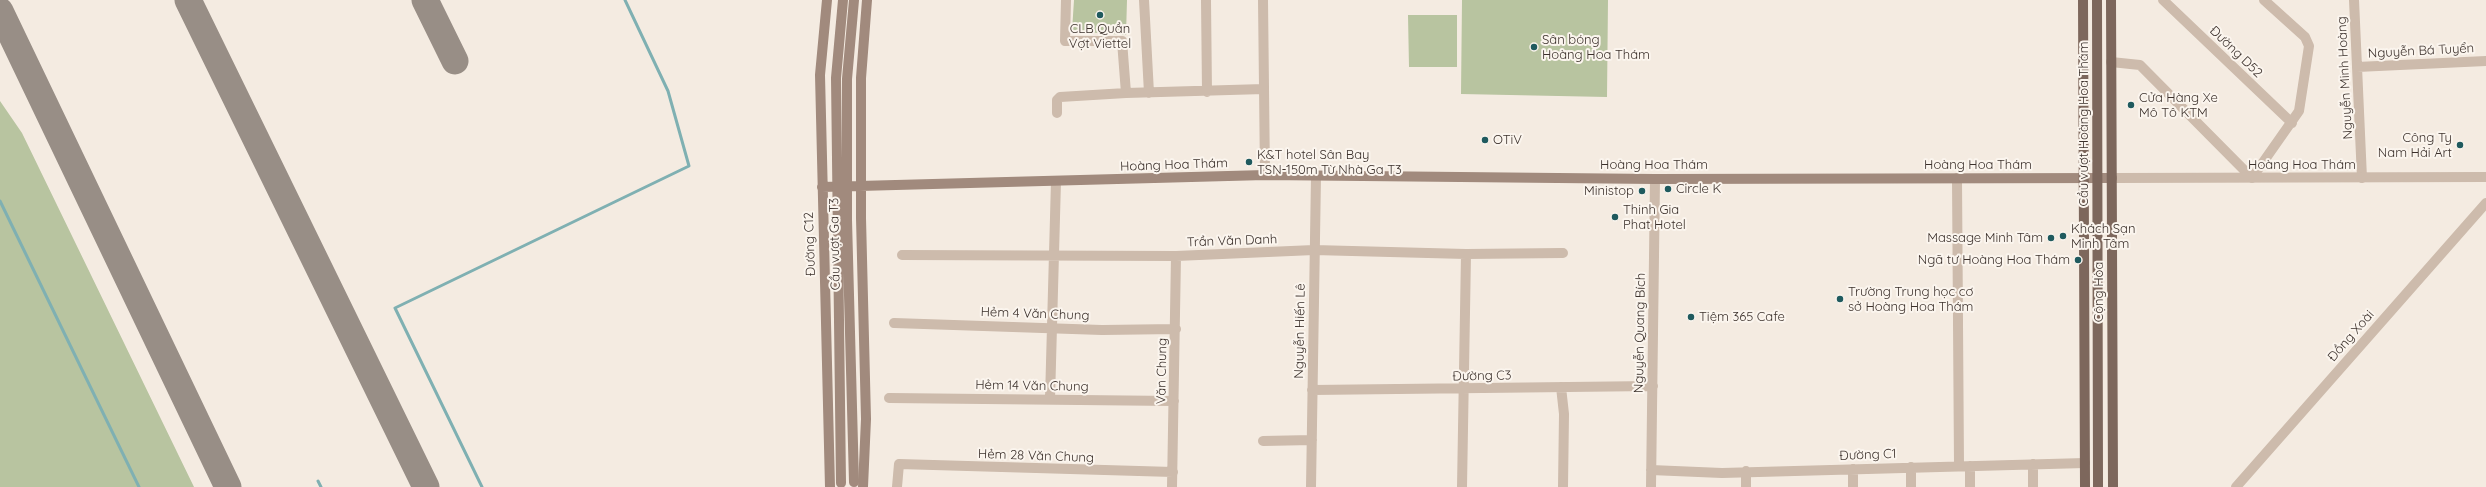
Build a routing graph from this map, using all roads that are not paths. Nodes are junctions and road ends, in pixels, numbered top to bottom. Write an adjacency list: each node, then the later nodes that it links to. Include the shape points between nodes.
1 (827, 0): 37 (main road, Đường C12, via 820,74)
2 (843, 0): 69 (main road, Cầu vượt Ga T3, bridge, via 836,78)
3 (854, 0): 70 (main road, Cầu vượt Ga T3, bridge, via 847,87 847,220)
4 (867, 0): 36 (main road, via 861,78)
5 (1066, 0): 20 (street, via 1065,41 1122,41)
6 (1144, 0): 21 (street)
7 (1206, 0): 19 (street)
8 (1263, 0): 18 (street)
9 (2083, 0): 22 (main road, Cộng Hòa)
10 (2097, 0): 84 (main road, Cầu vượt Hoàng Hoa Thám, bridge)
11 (2111, 0): 16 (main road, Cộng Hòa)
12 (2163, 0): 25 (street, Đường D52)
13 (2264, 0): 25 (street, via 2309,42 2300,107)
14 (2354, 0): 17 (street, Nguyễn Minh Hoàng)
15 (2486, 61): 17 (street, Nguyễn Bá Tuyển)
16 (2111, 62): 23 (main road, Cộng Hòa); 32 (street, via 2140,65)
17 (2357, 67): 33 (street, Nguyễn Minh Hoàng)
18 (1264, 89): 19 (street); 26 (street)
19 (1207, 92): 21 (street)
20 (1126, 93): 21 (street); 24 (street, via 1060,97 1057,100)
21 (1149, 93)
22 (2084, 107): 23 (main road); 28 (main road, Cộng Hòa)
23 (2111, 107): 31 (main road, Cộng Hòa)
24 (1057, 113)
25 (2292, 123): 32 (street)
26 (1265, 176): 27 (main road, Hoàng Hoa Thám); 35 (main road, Hoàng Hoa Thám)
27 (1316, 176): 34 (main road, Hoàng Hoa Thám); 39 (street, Nguyễn Hiến Lê)
28 (2084, 177): 30 (main road, Hoàng Hoa Thám); 31 (main road, Hoàng Hoa Thám); 40 (main road, Cộng Hòa)
29 (2486, 177): 33 (street, Hoàng Hoa Thám)
30 (1957, 178): 34 (main road, Hoàng Hoa Thám); 61 (street)
31 (2112, 178): 32 (street, Hoàng Hoa Thám); 41 (main road, Cộng Hòa)
32 (2252, 178): 33 (street, Hoàng Hoa Thám)
33 (2362, 178)
34 (1655, 179): 50 (street, Nguyễn Quang Bích)
35 (1056, 181): 36 (main road, Hoàng Hoa Thám); 45 (street)
36 (861, 186): 37 (main road, Hoàng Hoa Thám); 70 (main road, via 866,419)
37 (822, 187): 71 (main road, Đường C12)
38 (2486, 203): 86 (street, Đồng Xoài)
39 (1314, 250): 44 (street, Trần Văn Danh); 46 (street, Trần Văn Danh); 53 (street, Nguyễn Hiến Lê)
40 (2084, 251): 41 (main road); 60 (main road, Cộng Hòa)
41 (2112, 251): 68 (main road, Cộng Hòa)
42 (1563, 253): 44 (street, Trần Văn Danh)
43 (902, 254): 45 (street, Trần Văn Danh)
44 (1466, 254): 52 (street)
45 (1054, 255): 46 (street, Trần Văn Danh); 48 (street)
46 (1176, 256): 49 (street, Văn Chung)
47 (894, 323): 48 (street, Hẻm 4 Văn Chung)
48 (1052, 328): 49 (street, Hẻm 4 Văn Chung); 55 (street)
49 (1176, 330): 56 (street, Văn Chung)
50 (1653, 386): 51 (street, Đường C3); 65 (street, Nguyễn Quang Bích)
51 (1561, 387): 52 (street, Đường C3); 76 (street, via 1564,414)
52 (1463, 389): 53 (street, Đường C3); 75 (street)
53 (1312, 390): 57 (street, Nguyễn Hiến Lê)
54 (890, 398): 55 (street, Hẻm 14 Văn Chung)
55 (1050, 400): 56 (street, Hẻm 14 Văn Chung)
56 (1174, 401): 67 (street, Văn Chung)
57 (1312, 440): 58 (street); 74 (street, Nguyễn Hiến Lê)
58 (1263, 441)
59 (2033, 464): 60 (street, Đường C1); 62 (street, Đường C1); 82 (street)
60 (2085, 464): 83 (main road, Cộng Hòa)
61 (1959, 466): 62 (street, Đường C1); 63 (street, Đường C1)
62 (1970, 466): 81 (street)
63 (1911, 467): 64 (street, Đường C1); 80 (street)
64 (1853, 469): 66 (street, Đường C1); 79 (street)
65 (1651, 470): 66 (street, Đường C1); 77 (street, Nguyễn Quang Bích)
66 (1746, 471): 78 (street)
67 (1172, 472): 72 (street, Hẻm 28 Văn Chung, via 899,464); 73 (street, Văn Chung)
68 (2113, 483): 85 (street)
69 (841, 485)
70 (857, 485)
71 (830, 487)
72 (897, 487)
73 (1172, 487)
74 (1311, 487)
75 (1462, 487)
76 (1563, 487)
77 (1651, 487)
78 (1746, 487)
79 (1853, 487)
80 (1911, 487)
81 (1970, 487)
82 (2033, 487)
83 (2085, 487)
84 (2098, 487)
85 (2120, 487)
86 (2236, 487)

